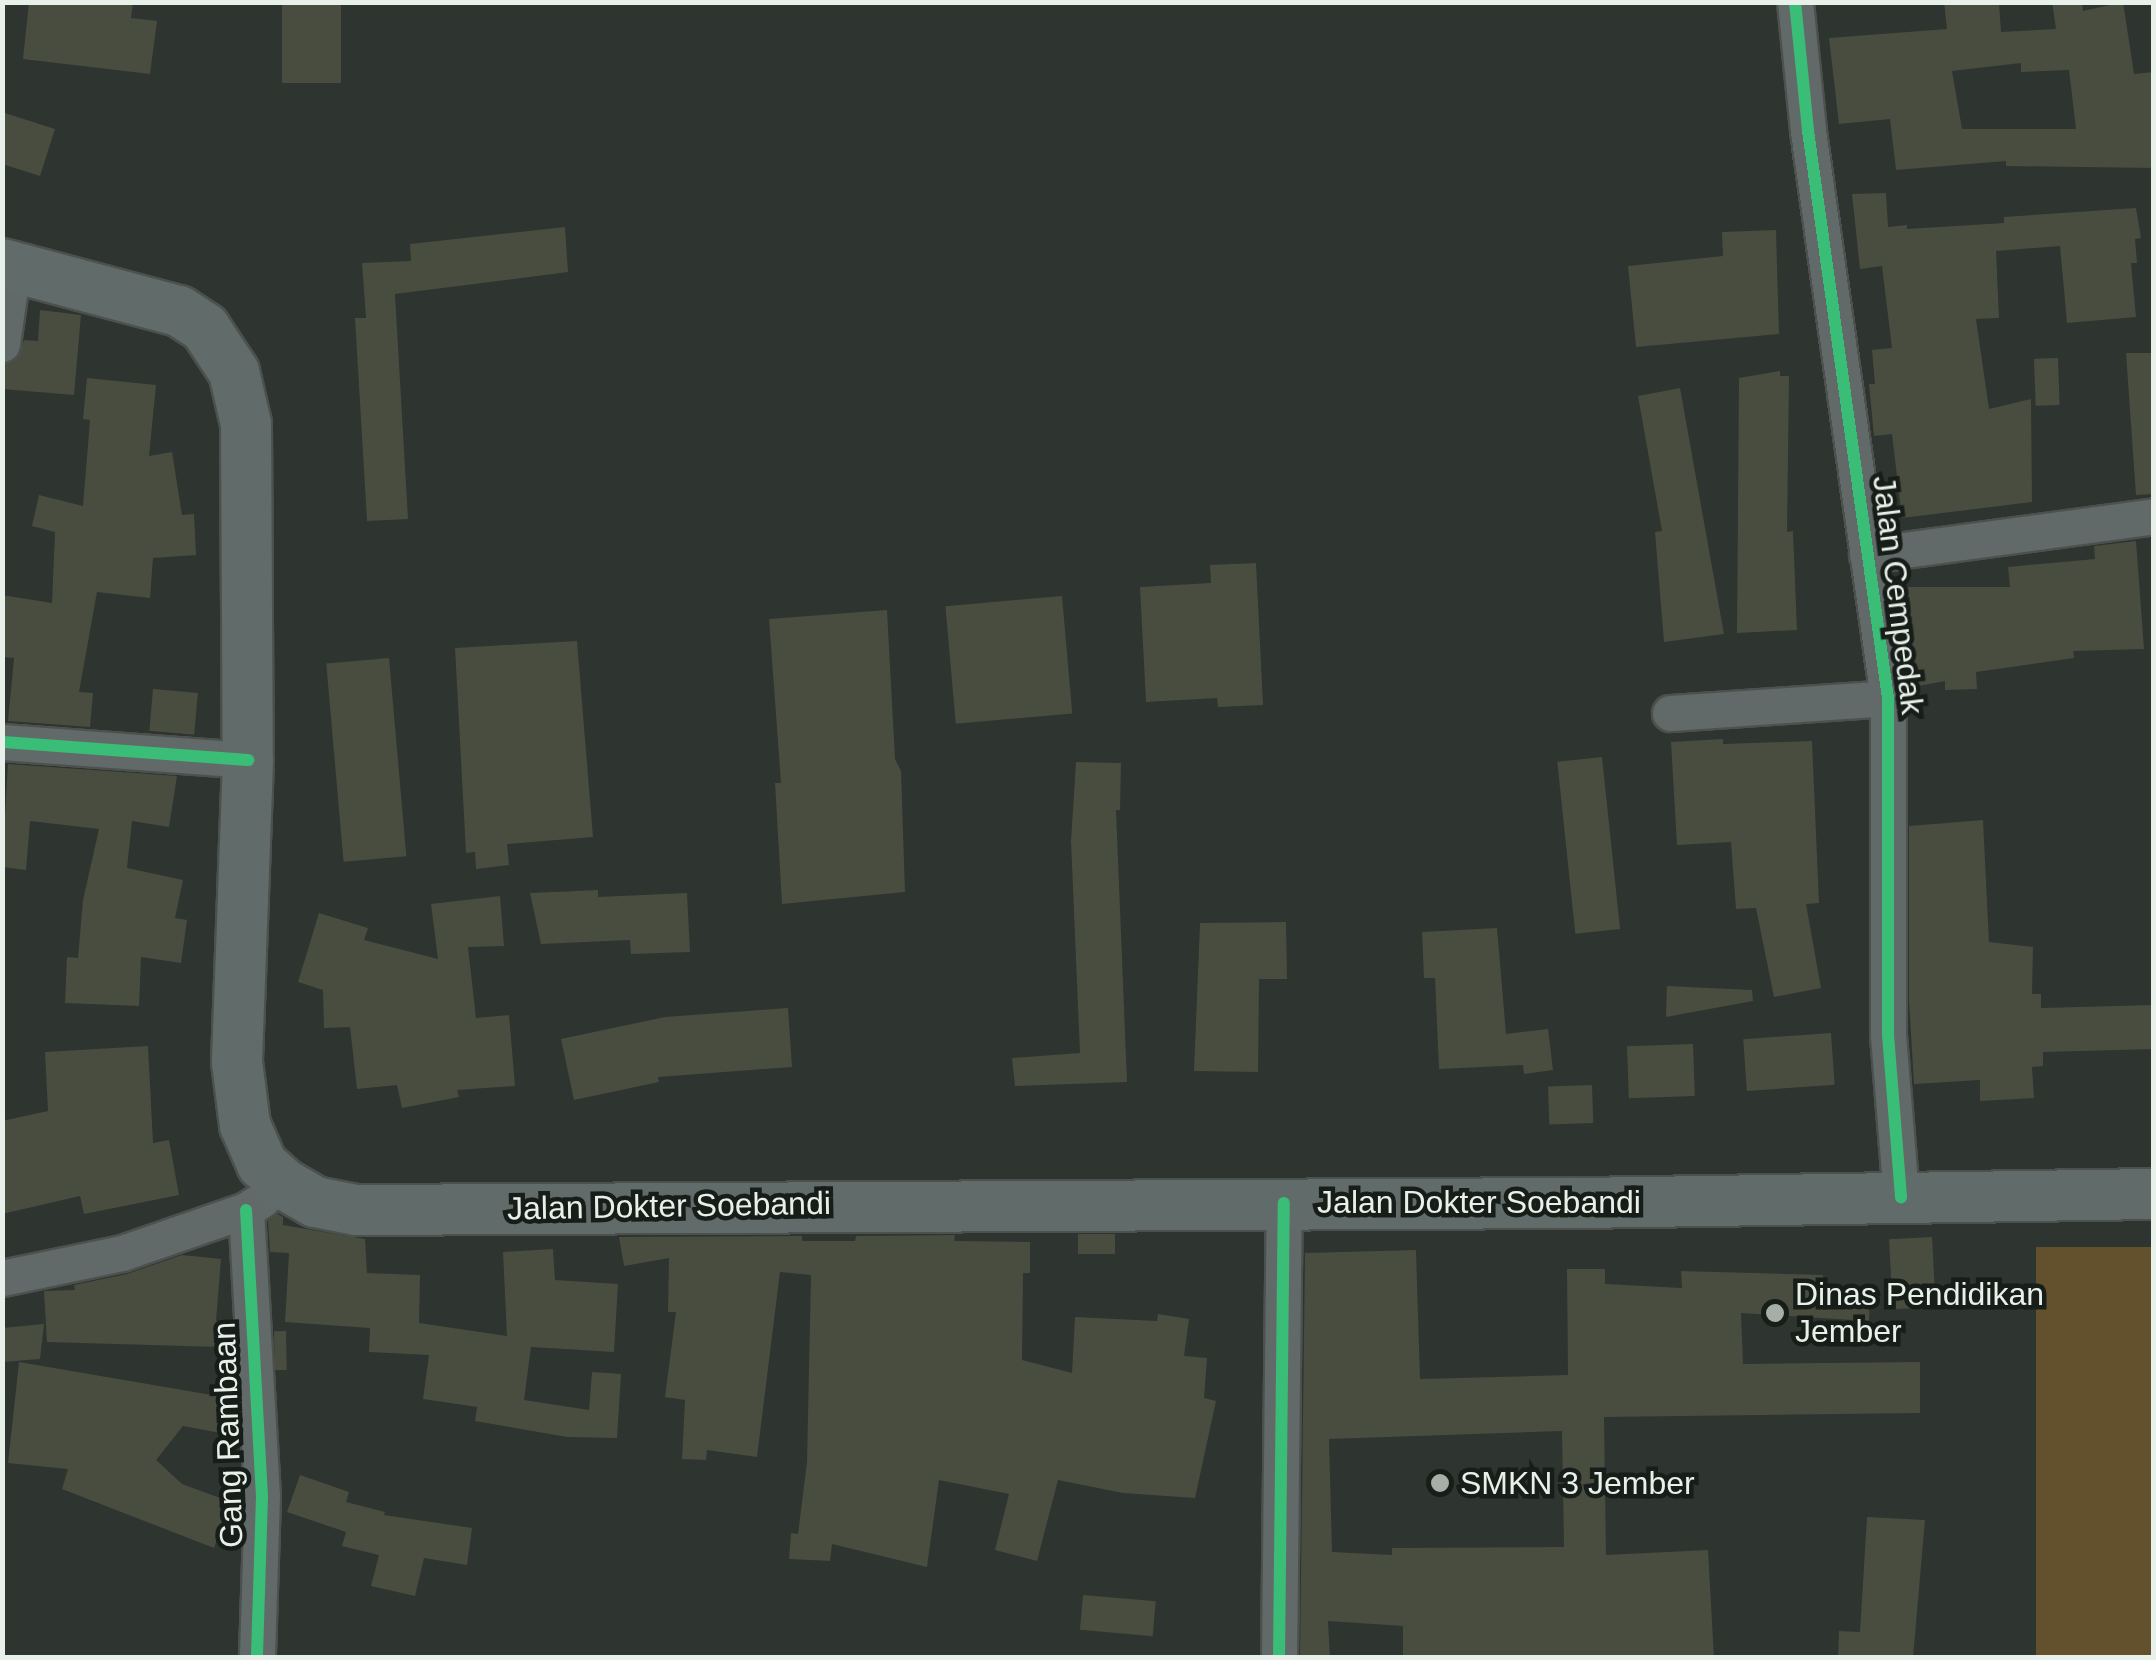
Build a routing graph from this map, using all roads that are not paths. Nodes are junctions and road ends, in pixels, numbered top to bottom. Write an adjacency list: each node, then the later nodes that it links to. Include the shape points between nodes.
1 (1795, 2): 5 (street, Jalan Cempedak)
2 (8, 266): 3 (street); 9 (main road, Jalan Dokter Soebandi, via 179,312 205,328 234,372 246,424)
3 (2, 344)
4 (2154, 516): 5 (street)
5 (1868, 554): 6 (street, Jalan Cempedak)
6 (1888, 698): 7 (street); 12 (street, Jalan Cempedak, via 1888,1035)
7 (1670, 713)
8 (2, 742): 9 (street)
9 (248, 760): 11 (main road, Jalan Dokter Soebandi, via 237,1062)
10 (2154, 1194): 12 (main road, Jalan Dokter Soebandi)
11 (265, 1197): 13 (main road, Jalan Dokter Soebandi, via 356,1210); 14 (street, via 122,1254); 15 (street, Gang Rambaan)
12 (1901, 1197): 13 (main road, Jalan Dokter Soebandi)
13 (1284, 1203): 16 (street)
14 (2, 1278)
15 (257, 1658)
16 (1279, 1658)

